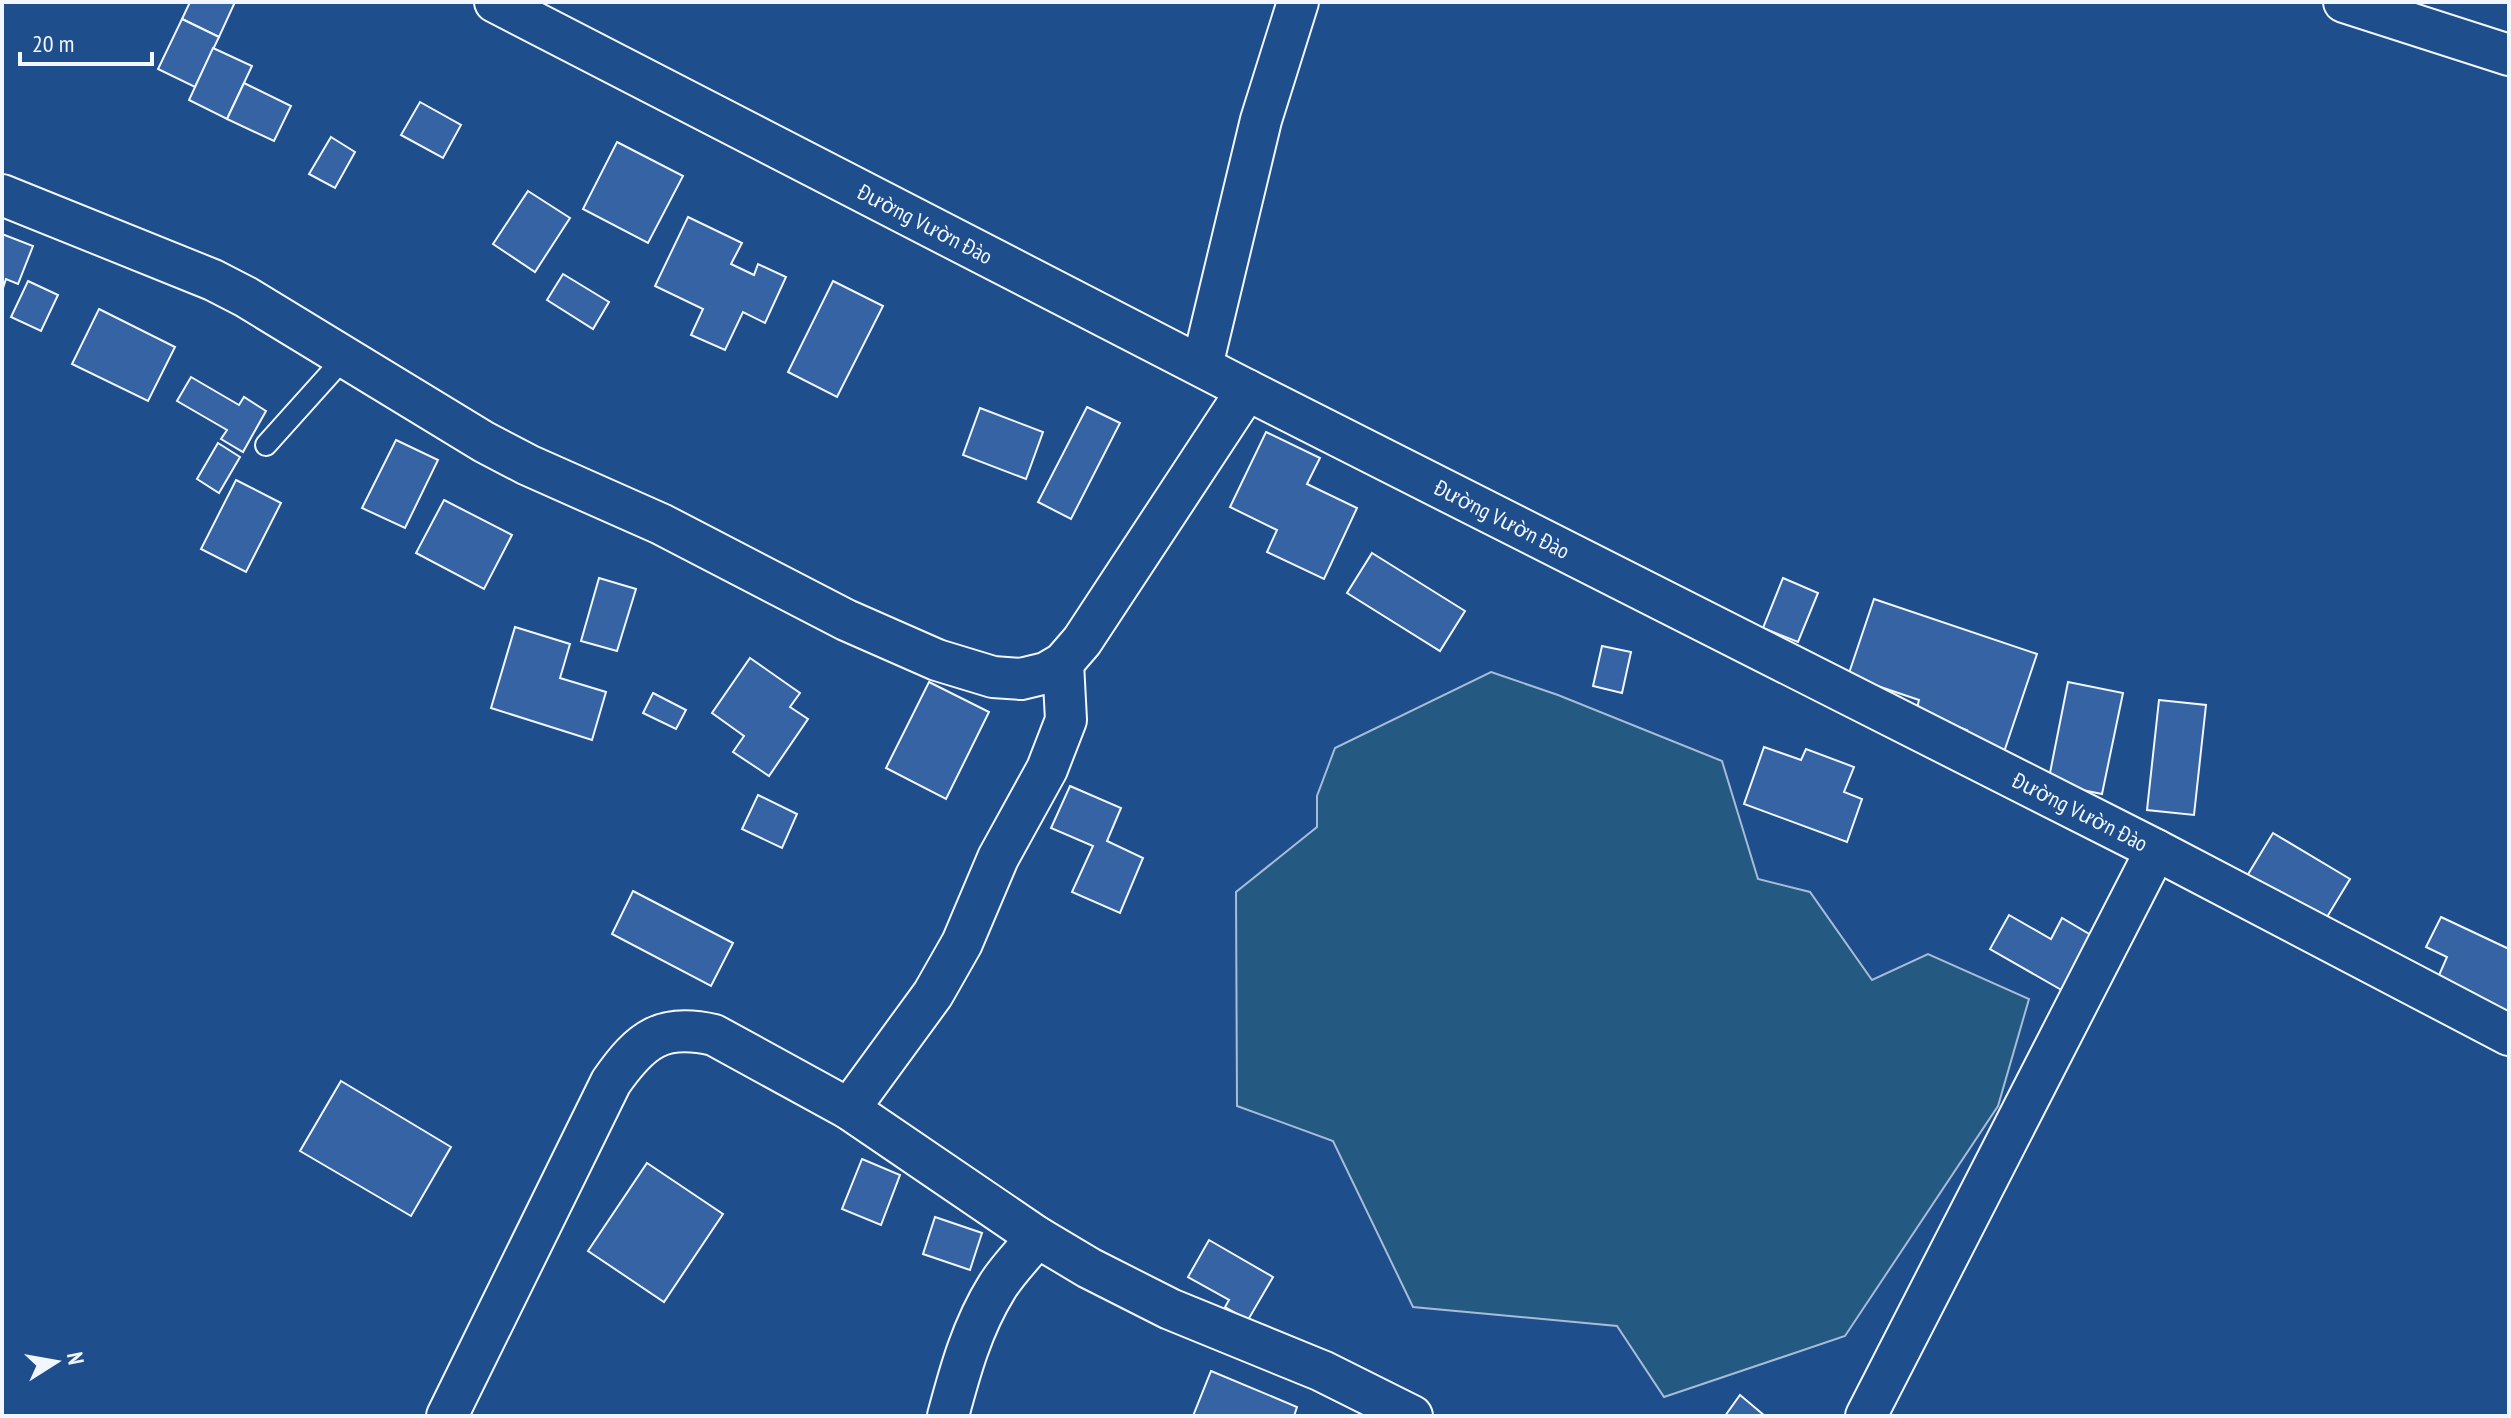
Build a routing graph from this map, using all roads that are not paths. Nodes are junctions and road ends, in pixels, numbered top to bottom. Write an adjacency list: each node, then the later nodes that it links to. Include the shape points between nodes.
1 (495, 2): 7 (street, Đường Vườn Đào)
2 (1298, 2): 7 (street, via 1261,120)
3 (2344, 2): 4 (street)
4 (2509, 55)
5 (2, 195): 6 (street, via 213,280)
6 (345, 357): 9 (lane); 10 (street, via 528,465 937,660 993,677 1021,679)
7 (1202, 366): 8 (street, Đường Vườn Đào)
8 (1247, 390): 10 (street); 11 (street, Đường Vườn Đào)
9 (266, 445)
10 (1063, 663): 13 (street, via 1066,720 1047,769 933,994)
11 (2156, 850): 12 (street, Đường Vườn Đào); 18 (street)
12 (2509, 1035)
13 (849, 1109): 14 (street); 15 (street, via 714,1035 664,1032 642,1045 611,1082)
14 (1037, 1237): 16 (street, via 980,1316); 17 (street, via 1170,1309 1322,1371)
15 (447, 1416)
16 (948, 1416)
17 (1412, 1416)
18 (1866, 1416)

